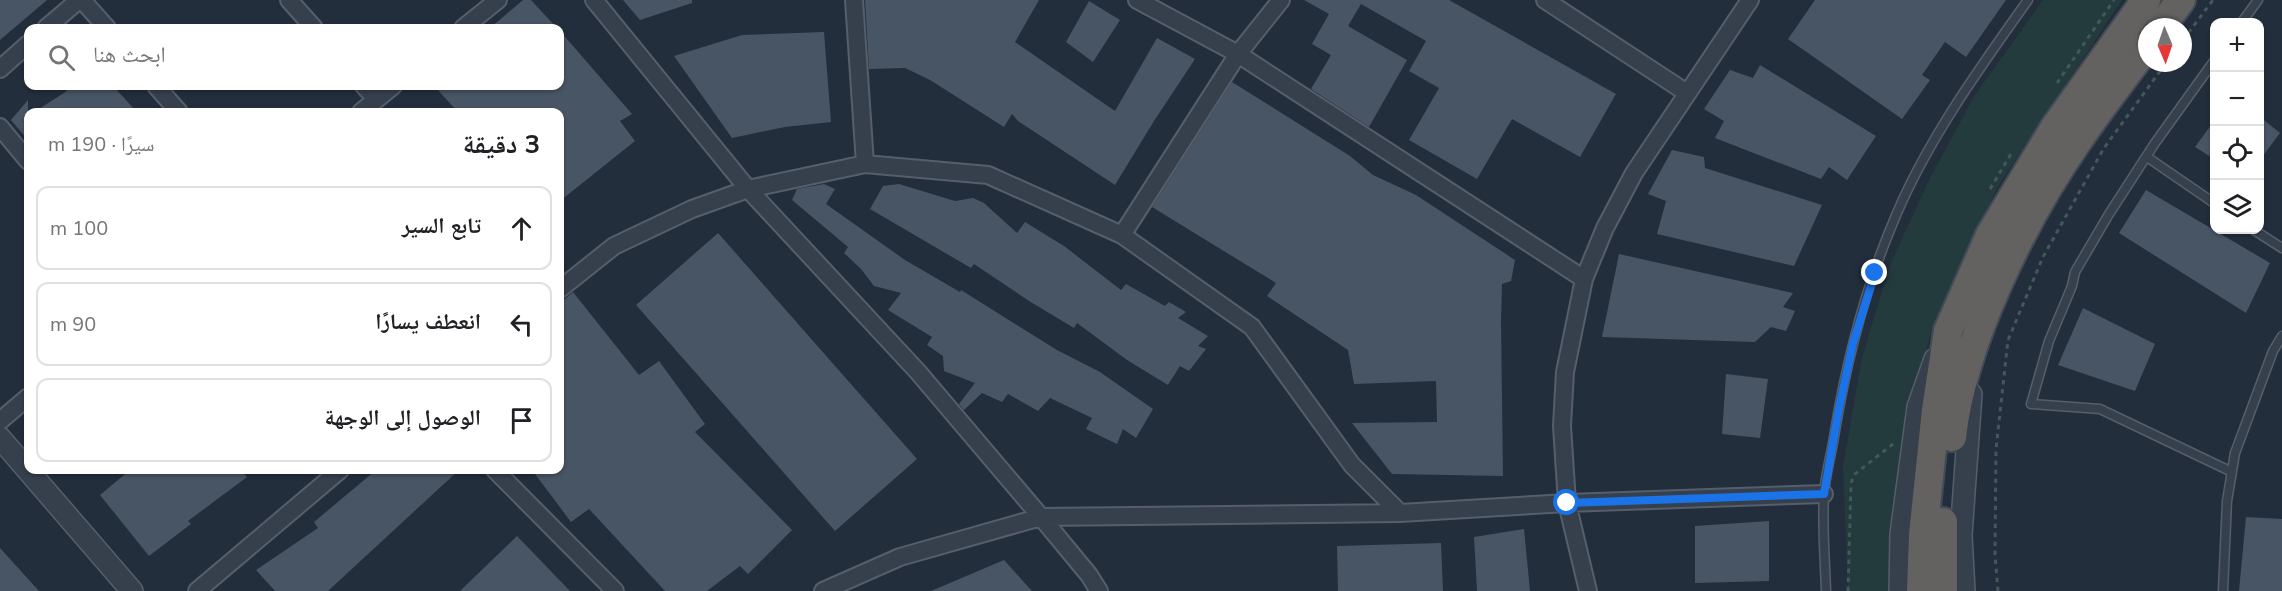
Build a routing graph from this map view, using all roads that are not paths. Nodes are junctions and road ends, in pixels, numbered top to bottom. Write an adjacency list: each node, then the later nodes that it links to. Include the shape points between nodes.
1 (80, 0): 16 (street); 17 (street)
2 (289, 0): 18 (street)
3 (498, 0): 19 (street)
4 (594, 0): 36 (street)
5 (854, 0): 35 (street)
6 (1137, 0): 21 (street)
7 (1281, 0): 21 (street)
8 (1545, 0): 28 (street)
9 (1750, 0): 28 (street)
10 (2028, 0): 54 (lane, via 1934,142 1897,213 1853,343)
11 (2146, 0): 43 (highway, via 2055,127 1990,235)
12 (2181, 0): 14 (highway)
13 (2258, 0): 15 (lane)
14 (2168, 18)
15 (2245, 18)
16 (51, 24)
17 (102, 24)
18 (310, 24)
19 (468, 24)
20 (24, 48): 24 (street)
21 (1238, 54): 39 (street); 41 (street)
22 (2138, 58): 45 (highway, via 2076,143 2035,211 1994,292)
23 (2210, 66): 34 (lane)
24 (0, 69)
25 (160, 90): 30 (street)
26 (368, 90): 29 (street)
27 (388, 90): 29 (street)
28 (1687, 93): 41 (street, via 1634,173)
29 (376, 99): 31 (street)
30 (175, 108)
31 (366, 108)
32 (0, 127): 33 (street)
33 (24, 156)
34 (2147, 157): 37 (lane); 50 (lane, via 2075,272 2031,404 2100,409)
35 (865, 164): 36 (street); 39 (street, via 988,175)
36 (748, 189): 42 (street, via 692,209 614,246); 57 (street, via 918,372)
37 (2210, 200)
38 (2260, 234): 40 (lane)
39 (1122, 235): 56 (street, via 1252,327 1352,465)
40 (2282, 248)
41 (1584, 279): 55 (street, via 1564,372 1562,426)
42 (564, 287)
43 (1948, 331): 65 (street, via 1918,407 1901,534); 66 (highway, via 1923,535)
44 (2282, 336): 50 (lane, via 2235,453)
45 (1977, 338): 67 (highway, via 1954,414 1941,535); 68 (street, via 1961,535)
46 (24, 400): 47 (street)
47 (0, 421)
48 (0, 438): 49 (street)
49 (24, 466)
50 (2232, 472): 69 (lane)
51 (31, 474): 58 (street)
52 (335, 474): 59 (street)
53 (499, 474): 60 (street)
54 (1824, 494): 55 (street); 64 (lane)
55 (1567, 503): 56 (street); 63 (street)
56 (1400, 513): 57 (street)
57 (1041, 517): 61 (street, via 900,557); 62 (street)
58 (132, 591)
59 (197, 591)
60 (615, 591)
61 (823, 591)
62 (1099, 591)
63 (1588, 591)
64 (1826, 591)
65 (1900, 591)
66 (1921, 591)
67 (1943, 591)
68 (1964, 591)
69 (2223, 591)

